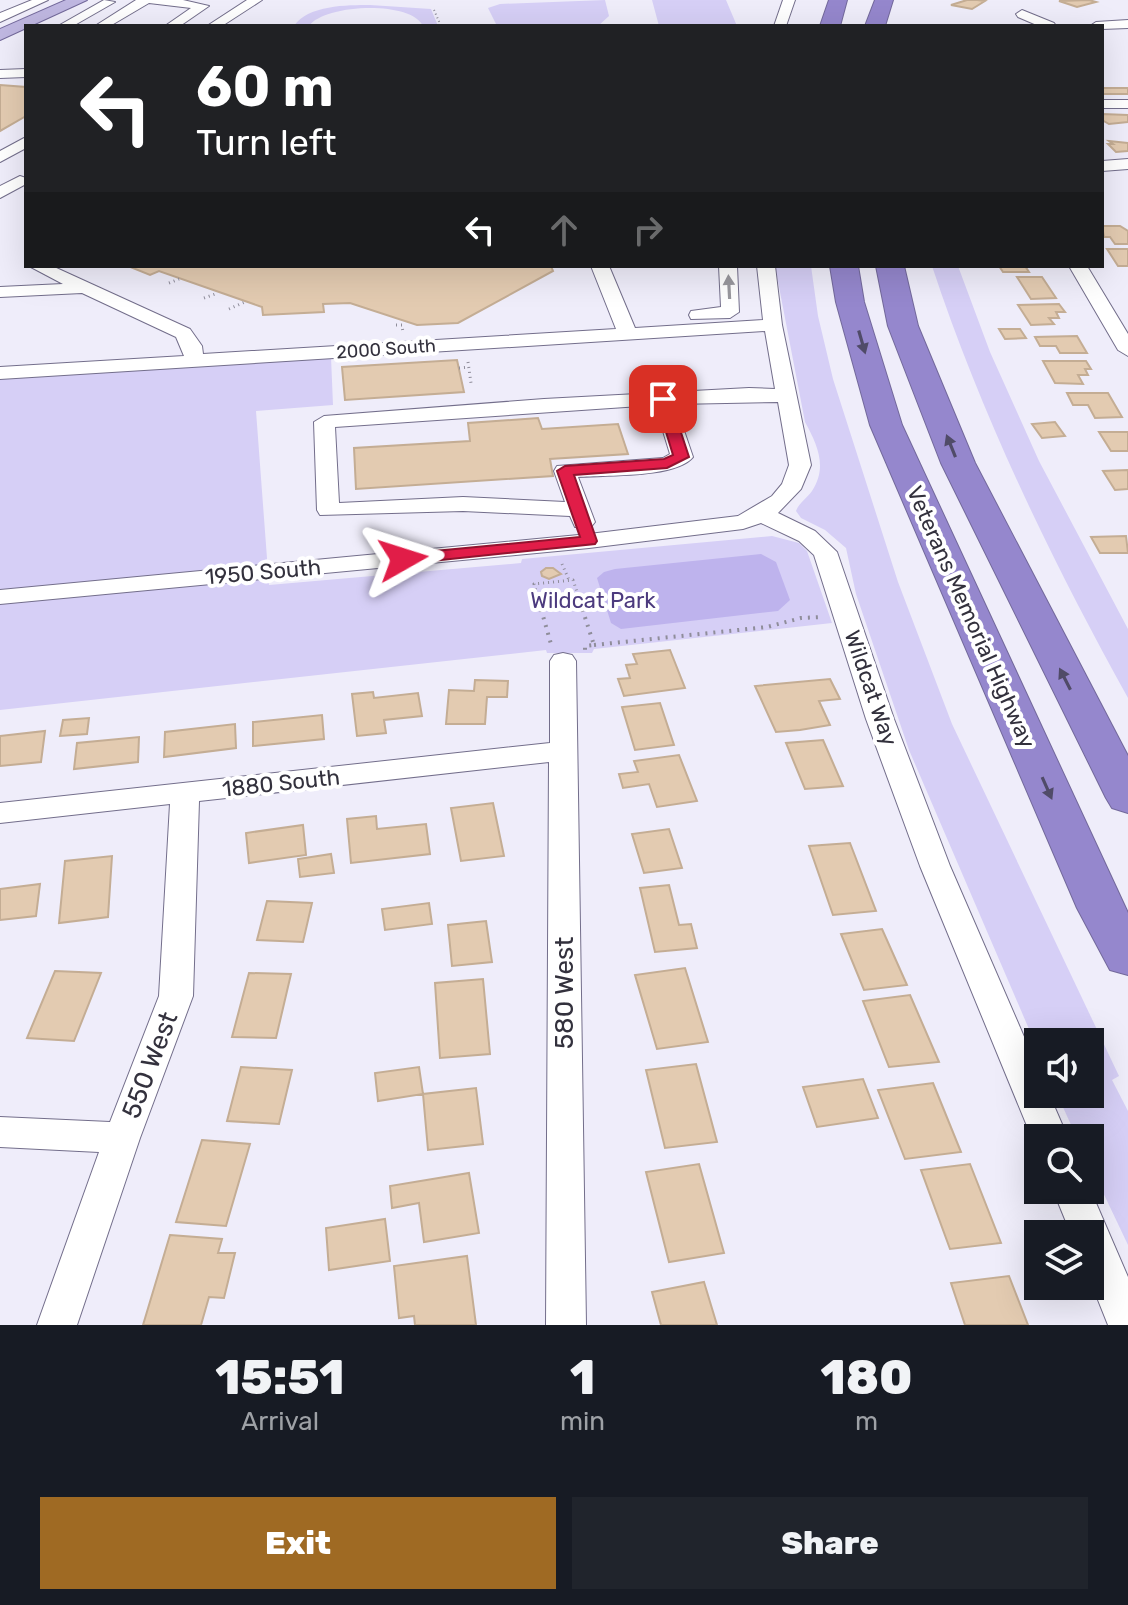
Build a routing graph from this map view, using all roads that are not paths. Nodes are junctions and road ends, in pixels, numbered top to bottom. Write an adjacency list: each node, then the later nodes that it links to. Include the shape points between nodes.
1 (145, 0): 14 (street)
2 (153, 0): 15 (street, via 203,6)
3 (256, 0): 16 (street)
4 (789, 0): 17 (street)
5 (838, 0): 18 (highway)
6 (884, 0): 19 (highway)
7 (0, 1): 10 (street)
8 (72, 1): 10 (main road)
9 (109, 2): 13 (street)
10 (34, 9): 12 (main road)
11 (1022, 14): 20 (street)
12 (2, 24)
13 (68, 24)
14 (104, 24)
15 (174, 24)
16 (216, 24)
17 (781, 24)
18 (831, 24)
19 (876, 24)
20 (1045, 24)
21 (1128, 24): 22 (street)
22 (1104, 26)
23 (24, 73): 24 (street)
24 (0, 74)
25 (1104, 104): 26 (street)
26 (1128, 104)
27 (1128, 164): 28 (street)
28 (1104, 166)
29 (24, 183): 30 (street)
30 (0, 193)
31 (42, 268): 38 (street)
32 (601, 268): 41 (street)
33 (728, 268): 41 (street, one-way to 33, via 728,312)
34 (766, 268): 40 (street)
35 (844, 268): 56 (highway, Veterans Memorial Highway, one-way to 56, via 886,425 1094,894)
36 (890, 268): 54 (highway, one-way to 36, via 958,463 903,326)
37 (1079, 268): 42 (street)
38 (86, 288): 39 (street); 43 (street, via 183,333)
39 (0, 292)
40 (773, 325): 41 (street, 2000 South); 45 (street)
41 (625, 327): 43 (street, 2000 South)
42 (1128, 350)
43 (195, 362): 44 (street, 2000 South)
44 (0, 373)
45 (787, 396): 46 (street); 48 (street, via 799,453 798,475)
46 (663, 399): 47 (street, via 682,457 667,464 565,471); 47 (street, via 324,422 328,510 463,504)
47 (579, 510): 49 (street)
48 (763, 515): 49 (street, 1950 South); 57 (street, Wildcat Way, via 807,536 825,552 935,866)
49 (589, 541): 50 (street, 1950 South)
50 (0, 597)
51 (567, 656): 52 (street, 580 West)
52 (563, 751): 53 (street, 1880 South); 63 (street, 580 West)
53 (185, 794): 55 (street, 1880 South); 59 (street, 550 West, via 176,996)
54 (1128, 798)
55 (0, 813)
56 (1128, 957)
57 (1044, 1124)
58 (0, 1132): 59 (street)
59 (122, 1138): 62 (street, 550 West)
60 (1078, 1204): 61 (street)
61 (1128, 1324)
62 (57, 1325)
63 (566, 1325)

